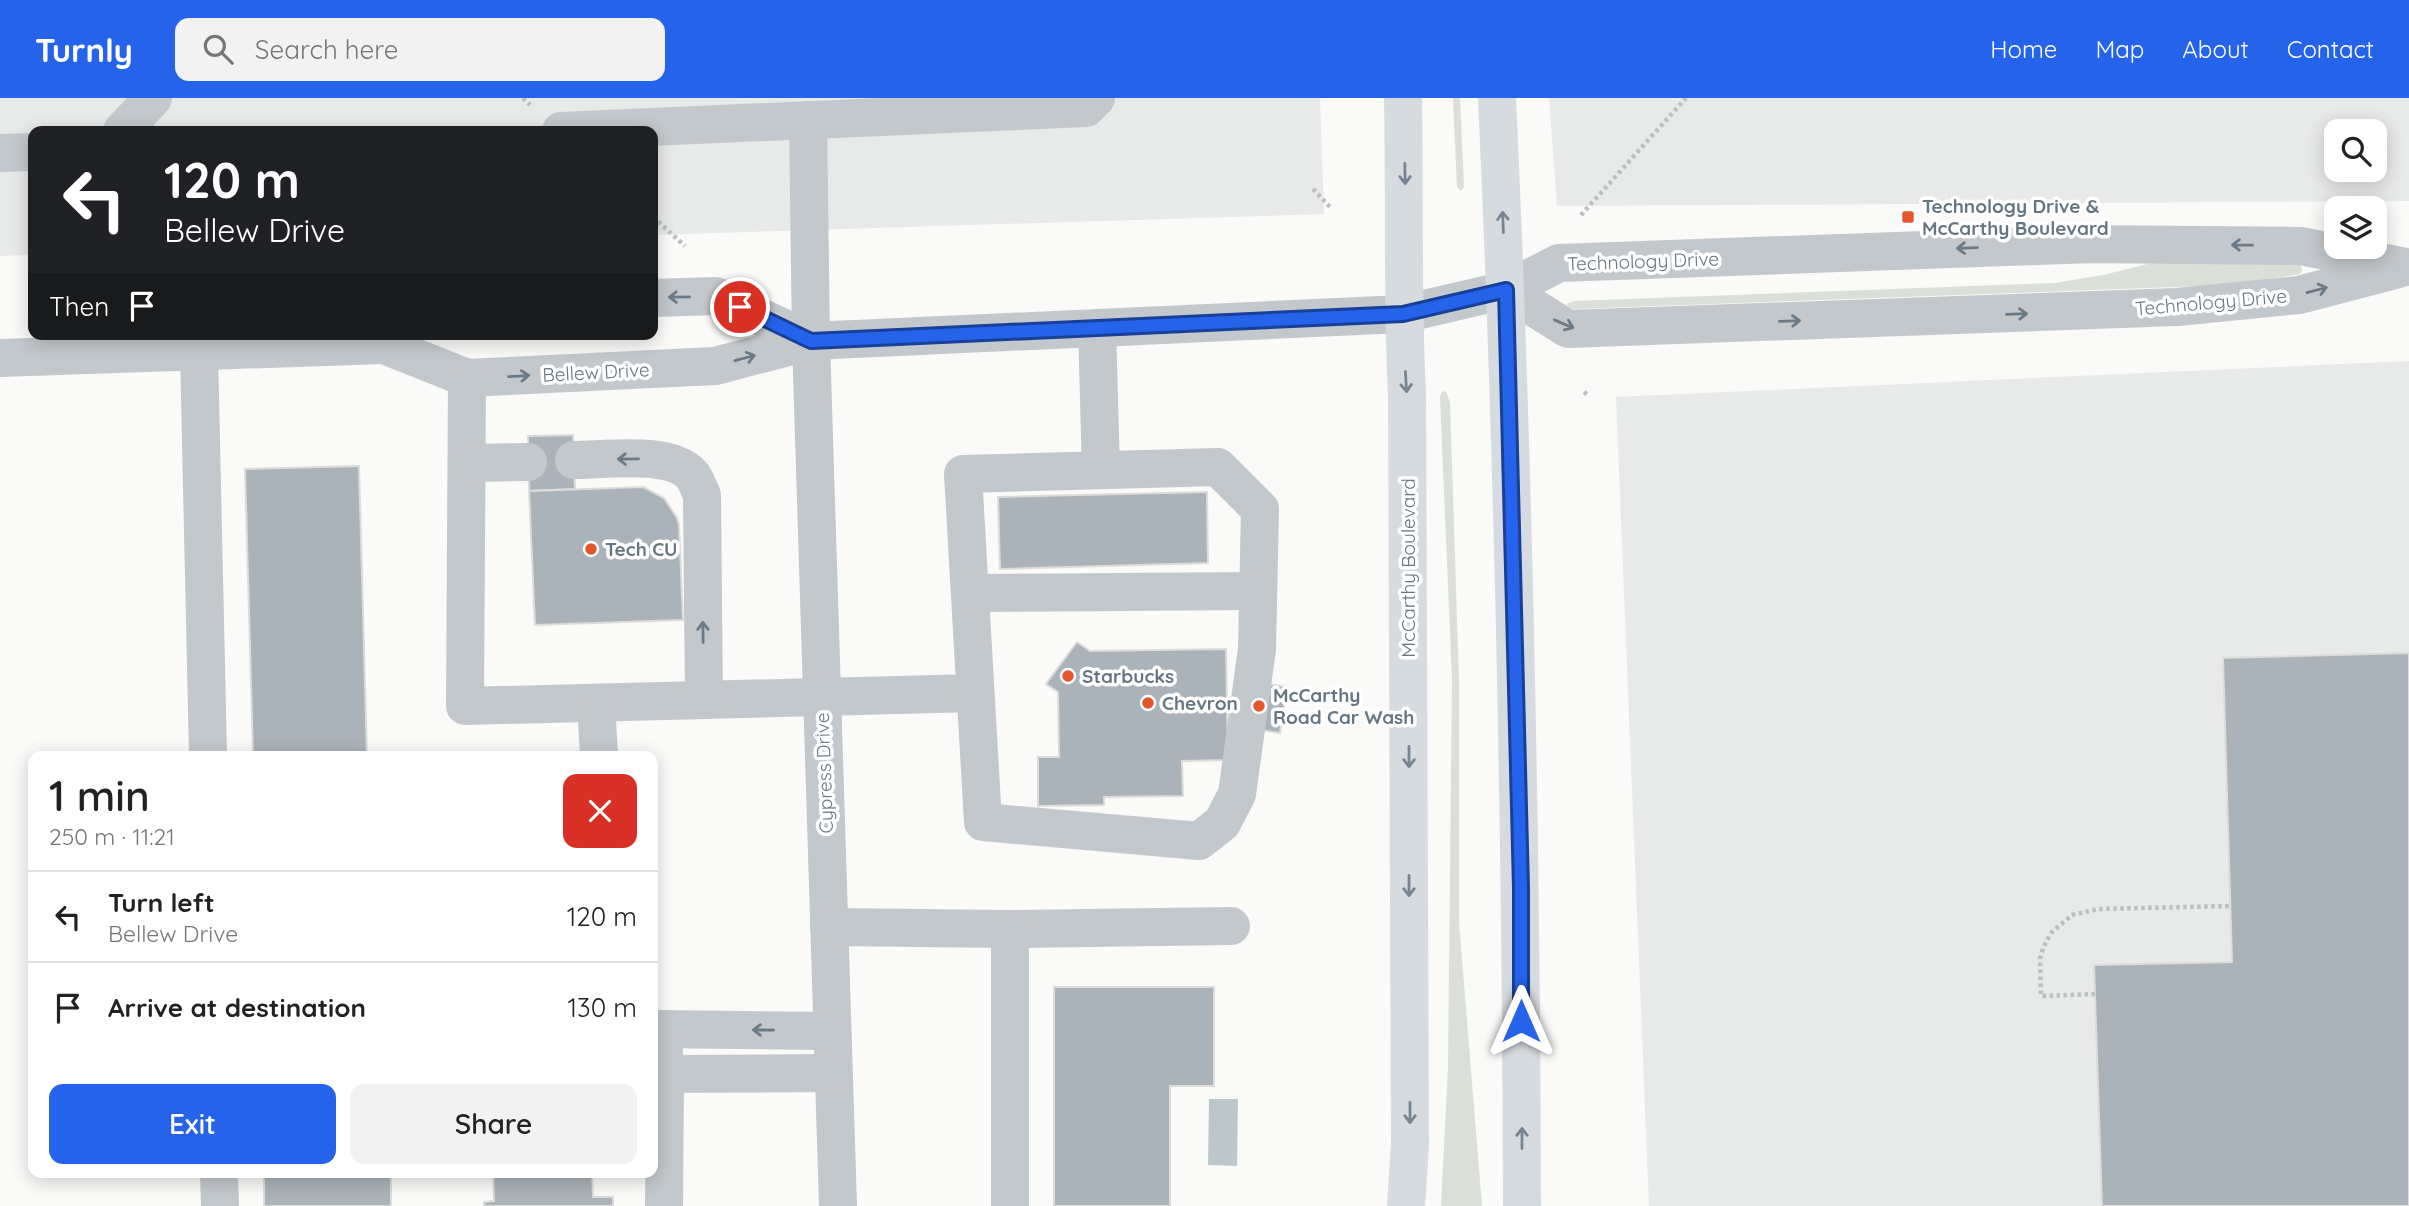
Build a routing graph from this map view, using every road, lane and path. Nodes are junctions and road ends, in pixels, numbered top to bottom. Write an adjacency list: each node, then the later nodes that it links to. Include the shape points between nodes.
1 (153, 98): 7 (street)
2 (1096, 98): 6 (street, via 1086,108)
3 (1403, 98): 19 (main road, McCarthy Boulevard, one-way to 19)
4 (1497, 98): 17 (main road, one-way to 4)
5 (1686, 98): 13 (path)
6 (808, 120): 8 (street); 22 (street, Cypress Drive)
7 (127, 126)
8 (658, 127)
9 (28, 152): 10 (street)
10 (0, 153)
11 (1313, 189): 12 (path)
12 (1331, 208)
13 (1581, 215)
14 (658, 222): 15 (path)
15 (685, 246)
16 (2408, 267): 17 (street, Technology Drive, one-way to 17, via 2301,246 2092,244 1559,264); 17 (street, Technology Drive, one-way to 16, via 1568,329 2177,307 2299,295)
17 (1506, 290): 19 (street, Bellew Drive); 53 (main road, one-way to 17, via 1521,888)
18 (658, 298): 22 (street, Bellew Drive, one-way to 18, via 716,296)
19 (1403, 314): 20 (street, Bellew Drive); 52 (main road, McCarthy Boulevard, one-way to 52, via 1410,1132)
20 (1097, 328): 22 (street, Bellew Drive); 29 (street)
21 (394, 340): 23 (street, Bellew Drive); 25 (street, Bellew Drive)
22 (811, 341): 25 (street, Bellew Drive, one-way to 22, via 715,366); 33 (street, Cypress Drive)
23 (199, 351): 24 (street, Bellew Drive); 36 (street)
24 (0, 358)
25 (467, 378): 28 (street)
26 (574, 460): 34 (street, one-way to 26, via 702,495 692,475 661,459)
27 (528, 462): 28 (street)
28 (467, 463): 35 (street, via 466,706)
29 (1101, 470): 30 (street, via 1218,467 1260,509); 31 (street, via 963,474)
30 (1258, 591): 31 (street); 32 (street, via 1257,649 1237,794 1223,823 1199,841 983,822)
31 (970, 593): 32 (street)
32 (975, 693): 33 (street)
33 (821, 698): 34 (street); 40 (street, Cypress Drive)
34 (704, 700): 35 (street)
35 (596, 703): 37 (street)
36 (208, 751)
37 (599, 751)
38 (2231, 906): 42 (path, via 2098,909 2072,915 2051,933 2043,948 2041,996)
39 (1231, 926): 41 (street)
40 (829, 927): 41 (street); 44 (street, Cypress Drive)
41 (1010, 929): 51 (street)
42 (2095, 994)
43 (658, 1028): 44 (street, one-way to 43); 46 (street)
44 (832, 1031): 45 (street, Cypress Drive)
45 (833, 1073): 46 (street); 50 (street, Cypress Drive)
46 (665, 1074): 49 (street)
47 (219, 1178): 48 (street)
48 (220, 1206)
49 (664, 1206)
50 (838, 1206)
51 (1010, 1206)
52 (1406, 1206)
53 (1522, 1206)

